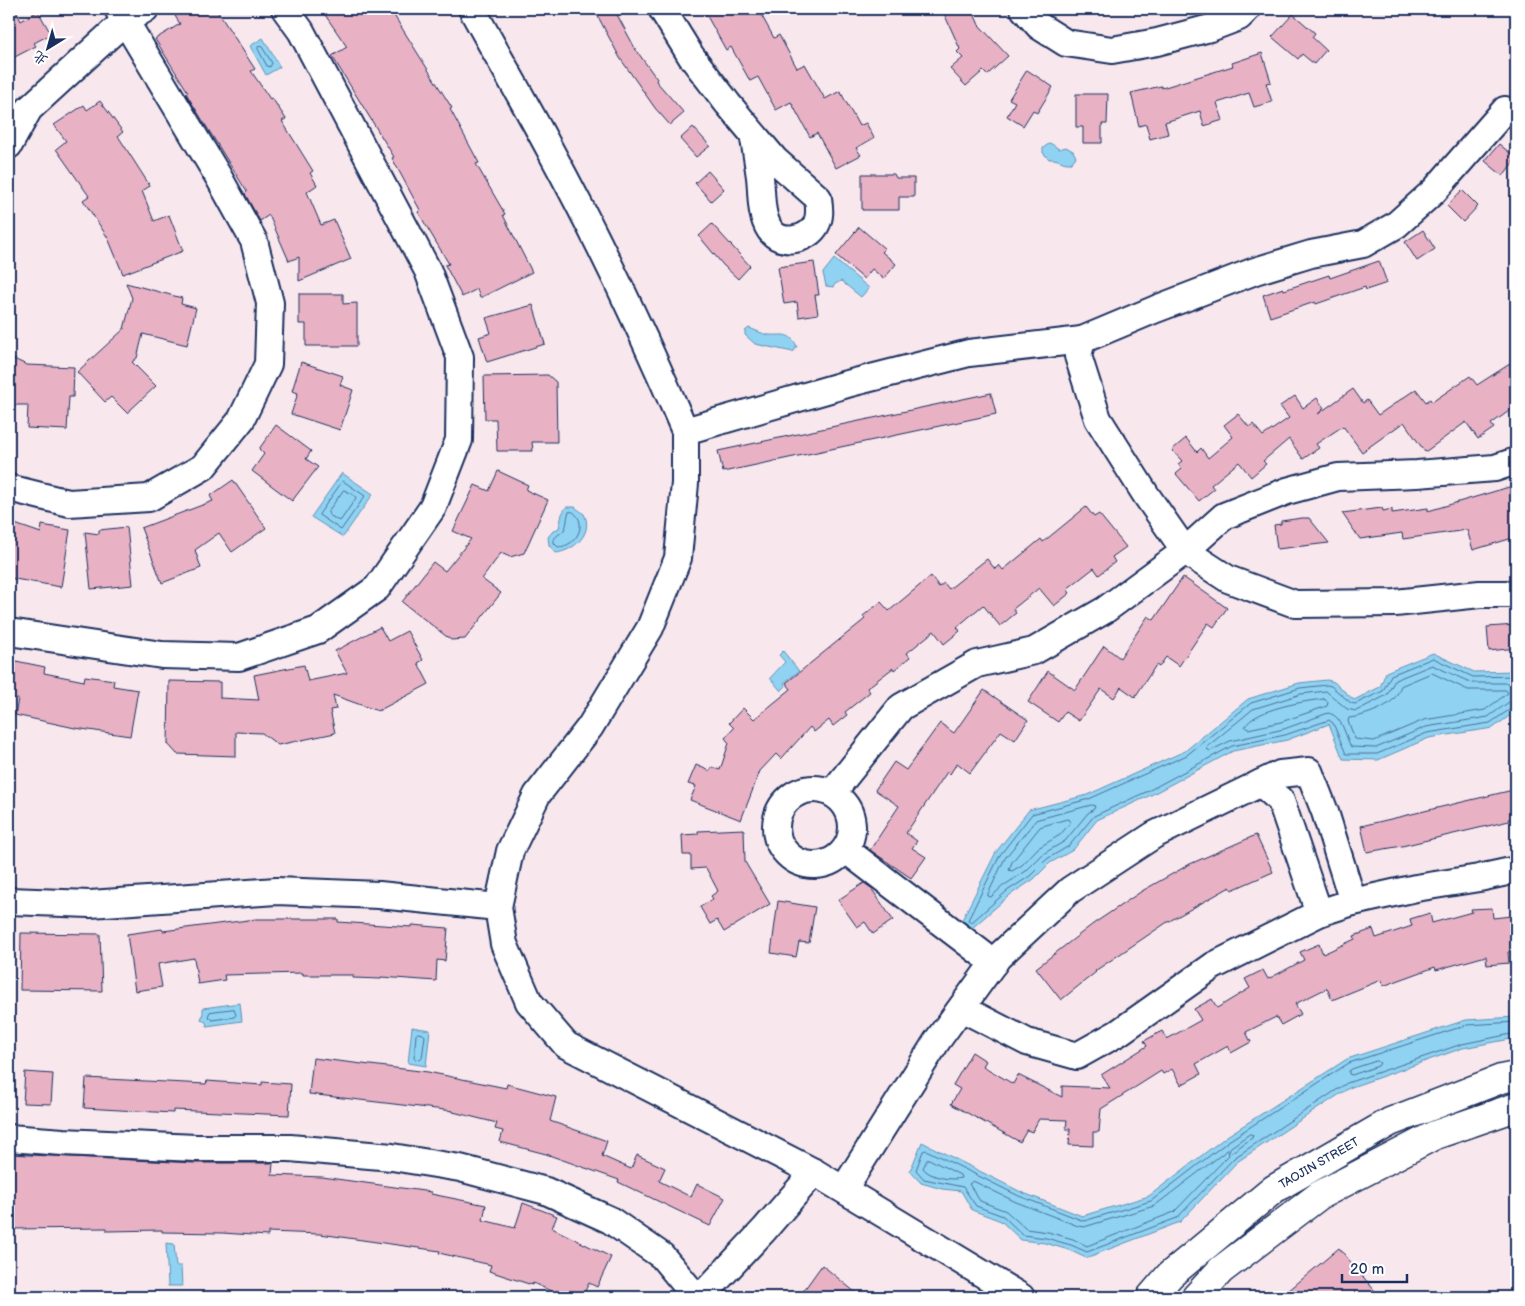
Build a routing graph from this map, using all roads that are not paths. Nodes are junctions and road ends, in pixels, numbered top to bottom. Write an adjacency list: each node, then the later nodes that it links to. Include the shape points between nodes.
1 (285, 9): 16 (street, via 301,31 428,271 460,357 459,440 433,507 377,588 318,630 239,658 162,655)
2 (472, 9): 11 (street, via 607,261)
3 (662, 9): 9 (street, via 691,56)
4 (1024, 9): 5 (street, via 1038,26 1066,43 1112,50 1210,28 1239,17)
5 (1247, 9)
6 (129, 13): 8 (street, via 29,109); 13 (street, via 254,241 270,303 268,364 241,420 203,468 149,498 69,503)
7 (1505, 110): 10 (street, via 1434,191 1396,225 1363,244 1311,254 1255,272)
8 (11, 133)
9 (754, 134)
10 (1082, 340): 11 (street, via 969,353 846,384); 14 (street, via 1078,356 1098,419)
11 (685, 432): 23 (street, via 685,482 678,558 650,628 590,727 537,795 510,851)
12 (1516, 461): 14 (street, via 1496,468 1338,477 1287,491 1224,516)
13 (9, 488)
14 (1185, 551): 15 (street, via 1228,579 1295,604 1395,603 1480,594); 18 (street, via 1105,610 1034,651 977,664 902,707)
15 (1516, 594)
16 (9, 632)
17 (1261, 783): 22 (street, via 1280,774 1309,771); 24 (street, via 1281,801); 25 (street, via 1154,835 1070,890)
18 (832, 793): 19 (street, via 850,812 853,825); 19 (street, via 819,789 794,794 778,813 777,837 786,853 801,864 826,864)
19 (846, 850): 25 (street)
20 (1516, 870): 22 (street)
21 (9, 901): 23 (street, via 90,904 276,891 379,895)
22 (1353, 902): 24 (street)
23 (498, 907): 30 (street, via 504,944 529,1002 566,1045)
24 (1319, 913): 26 (street, via 1213,966 1118,1033 1077,1056 1027,1042)
25 (994, 963): 26 (street)
26 (961, 1008): 31 (street)
27 (1516, 1076): 35 (street, TAOJIN STREET, via 1390,1122 1274,1189 1170,1275)
28 (1516, 1107): 36 (street, via 1435,1135 1320,1195 1221,1270)
29 (9, 1138): 32 (street, via 196,1148 290,1148 392,1157 460,1168 546,1191 610,1220 662,1256)
30 (814, 1172): 31 (street); 33 (street)
31 (844, 1190): 34 (street)
32 (696, 1297)
33 (701, 1297)
34 (1021, 1297)
35 (1151, 1297)
36 (1196, 1297)

